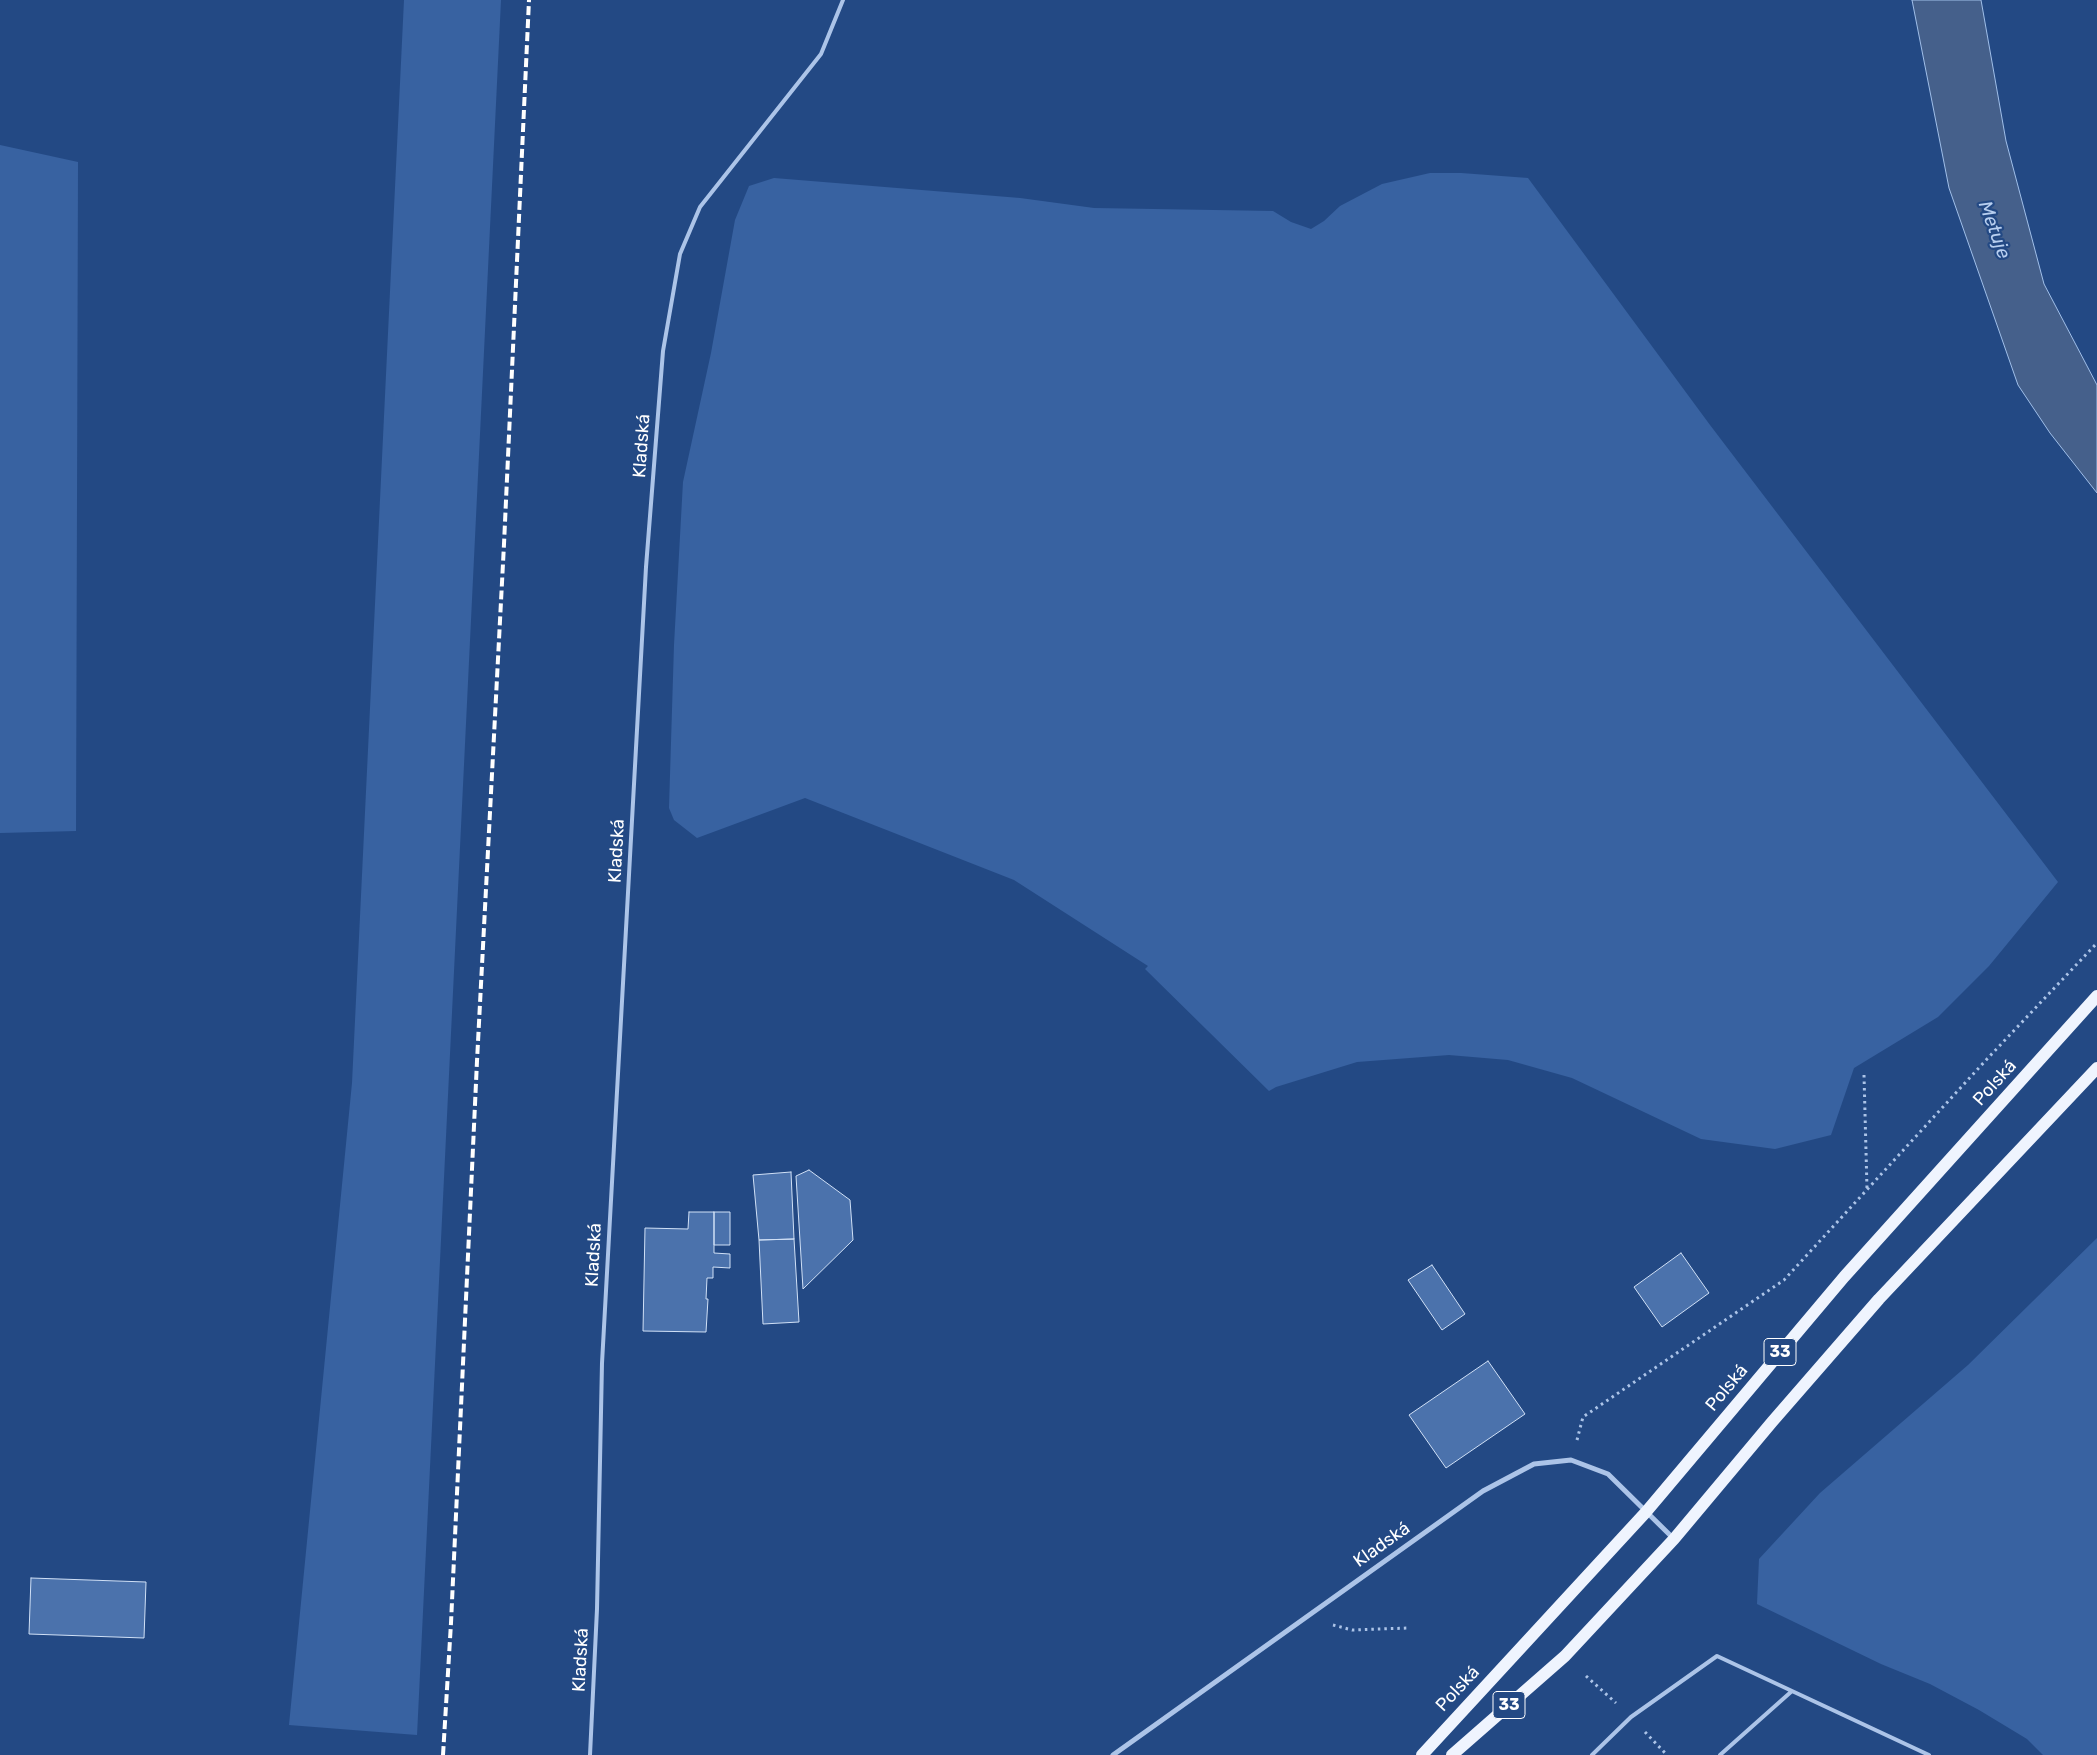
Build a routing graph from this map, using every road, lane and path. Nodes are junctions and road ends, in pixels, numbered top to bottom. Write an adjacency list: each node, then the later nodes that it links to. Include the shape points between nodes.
1 (844, 0): 13 (lane, Kladská, via 821,54 700,207 680,254 663,352 646,567 603,1353)
2 (2097, 943): 6 (path)
3 (2097, 996): 8 (main road, Polská / 33, via 1844,1277)
4 (2097, 1068): 9 (main road, 33, via 1879,1299)
5 (1864, 1075): 6 (path)
6 (1867, 1190): 7 (path, via 1784,1280 1583,1417)
7 (1571, 1460): 8 (street, Kladská, via 1608,1474); 10 (street, Kladská, via 1534,1464 1483,1491)
8 (1646, 1512): 9 (street, Kladská); 15 (main road, Polská / 33)
9 (1674, 1539): 16 (main road, 33, via 1565,1656)
10 (1306, 1617): 11 (path, via 1352,1630); 14 (street, Kladská)
11 (1408, 1628)
12 (1792, 1691): 17 (lane, via 1716,1656 1631,1717); 18 (lane); 19 (lane)
13 (590, 1755)
14 (1113, 1755)
15 (1422, 1755)
16 (1452, 1755)
17 (1592, 1755)
18 (1720, 1755)
19 (1929, 1755)

